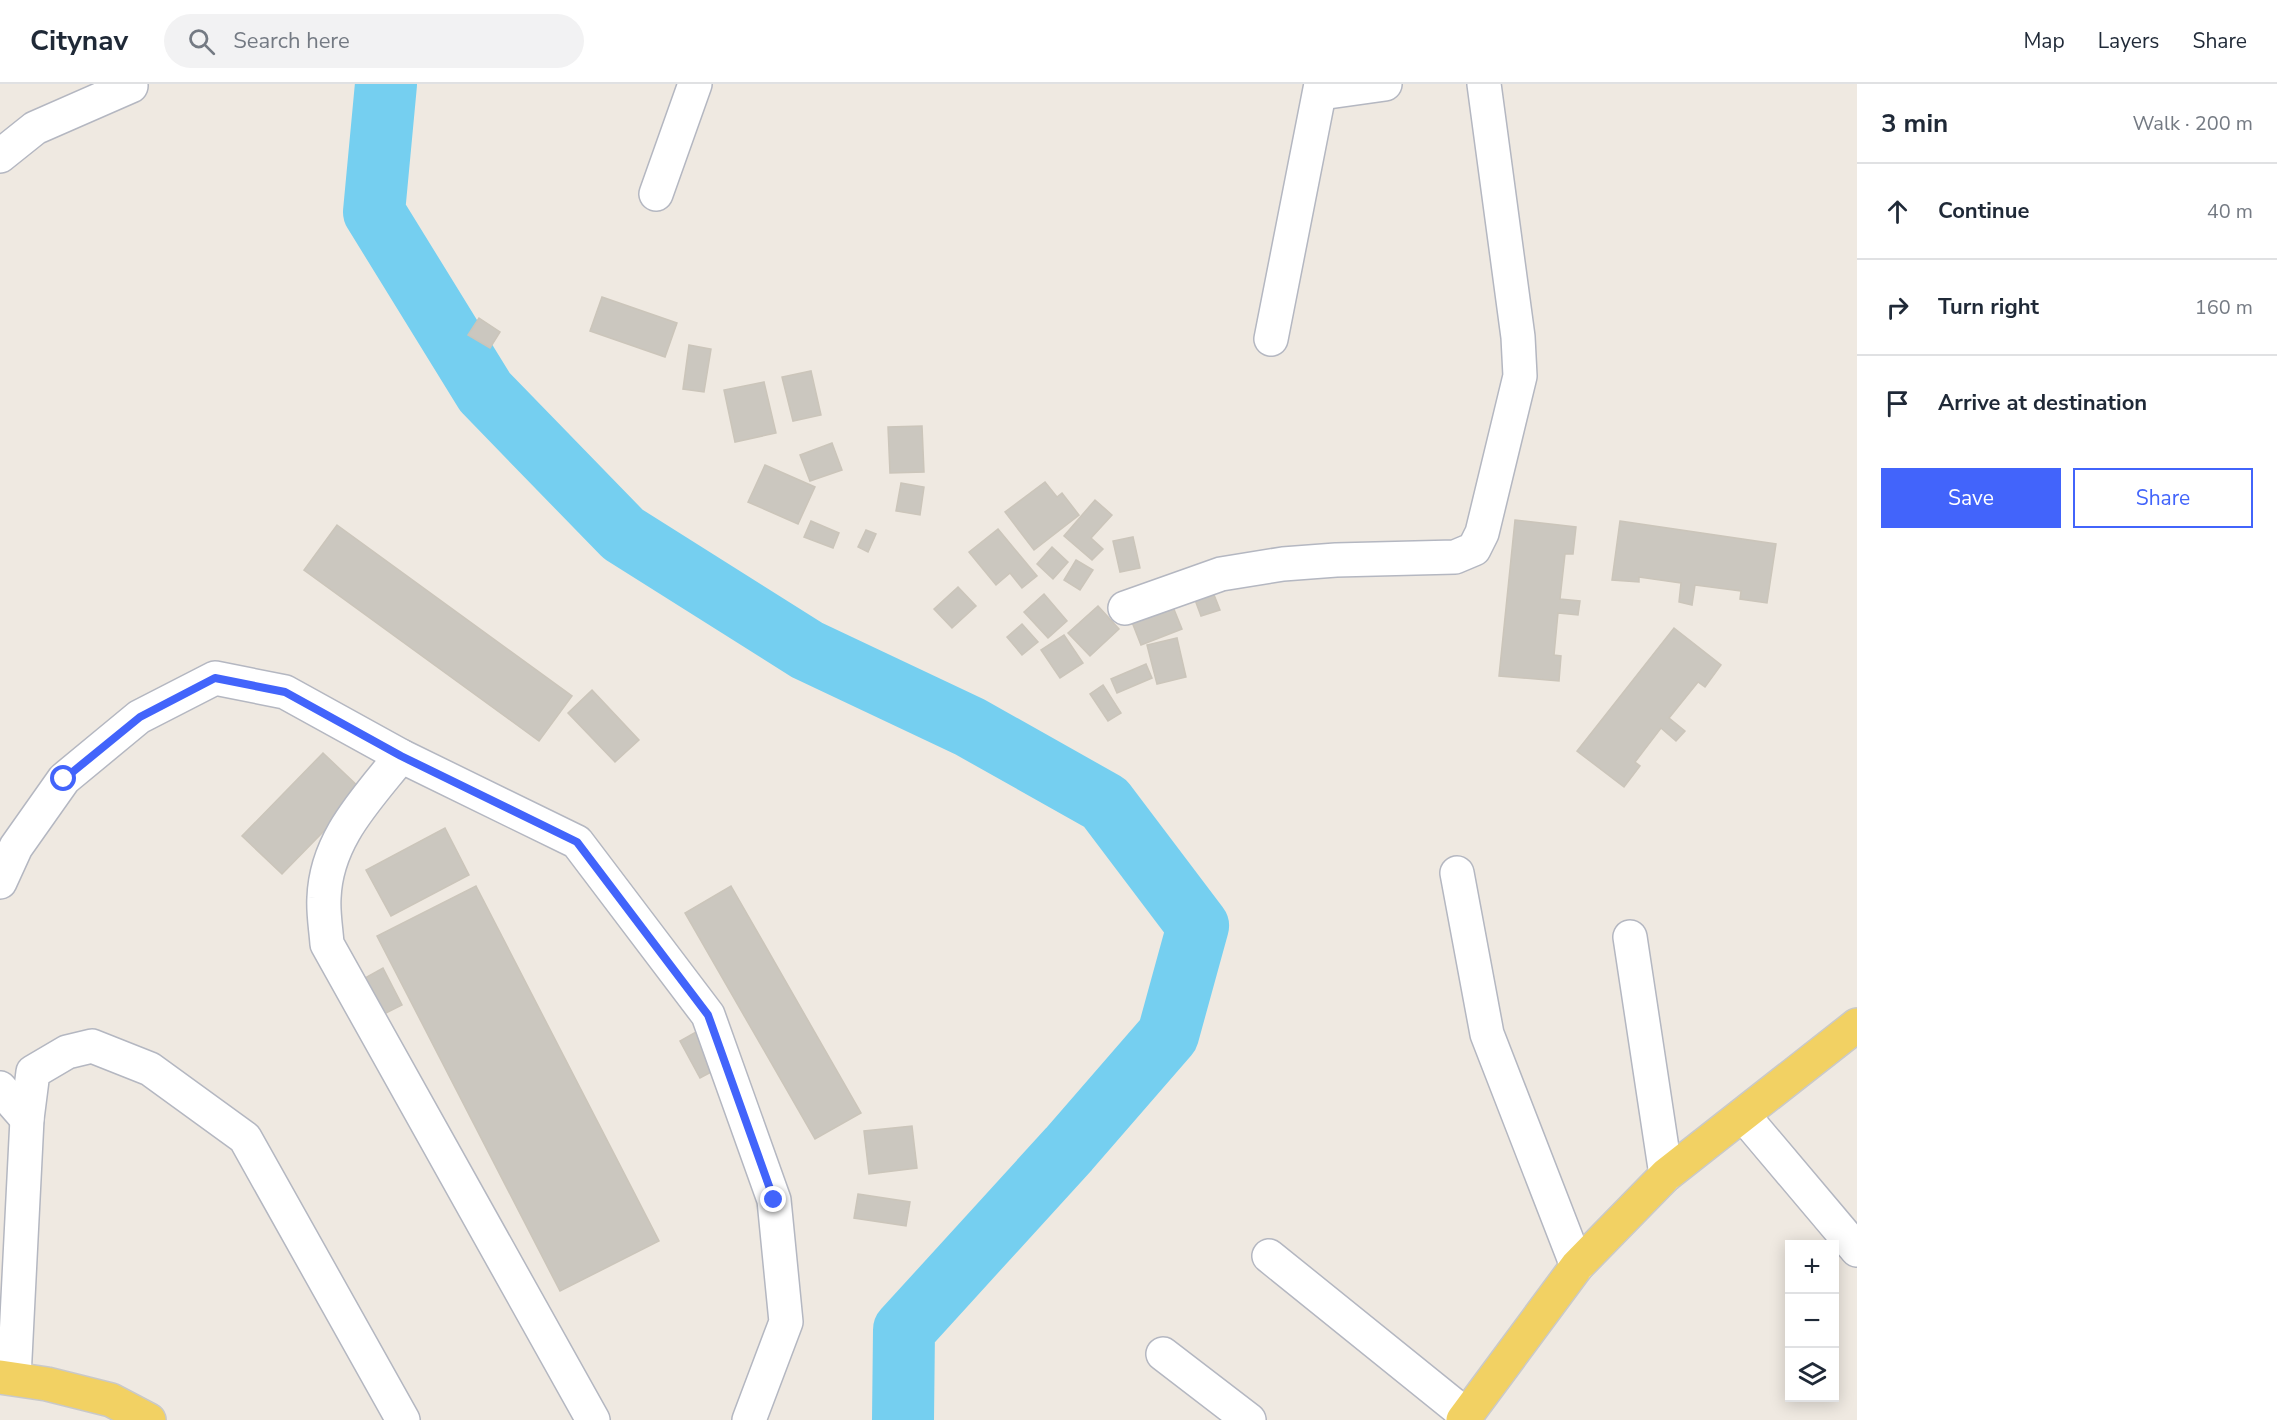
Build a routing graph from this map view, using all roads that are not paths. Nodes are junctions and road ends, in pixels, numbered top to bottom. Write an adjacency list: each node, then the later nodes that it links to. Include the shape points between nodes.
1 (695, 84): 7 (street)
2 (1385, 84): 5 (street)
3 (1484, 84): 9 (street, via 1520,376 1482,532 1474,549 1455,557 1336,560 1221,574)
4 (131, 86): 6 (street, via 35,128)
5 (1321, 89): 8 (street)
6 (0, 156)
7 (656, 194)
8 (1271, 339)
9 (1125, 608)
10 (401, 756): 12 (street, via 285,692 215,678 140,717 64,779 16,847); 27 (street, via 343,829 329,861 324,898 327,944); 28 (street, via 577,842 708,1015 774,1200 786,1322)
11 (1457, 873): 21 (street, via 1487,1034)
12 (0, 882)
13 (1630, 938): 18 (street)
14 (1857, 1025): 16 (main road)
15 (0, 1088): 17 (street)
16 (1743, 1116): 18 (main road); 19 (street)
17 (27, 1119): 23 (street); 26 (street, via 33,1072 67,1052 92,1046 150,1068 245,1138)
18 (1666, 1175): 21 (main road)
19 (1857, 1250)
20 (1269, 1256): 24 (street)
21 (1577, 1266): 24 (main road)
22 (1163, 1354): 29 (street)
23 (7, 1378): 25 (main road, via 111,1400)
24 (1464, 1418)
25 (149, 1420)
26 (403, 1420)
27 (593, 1420)
28 (749, 1420)
29 (1249, 1420)

